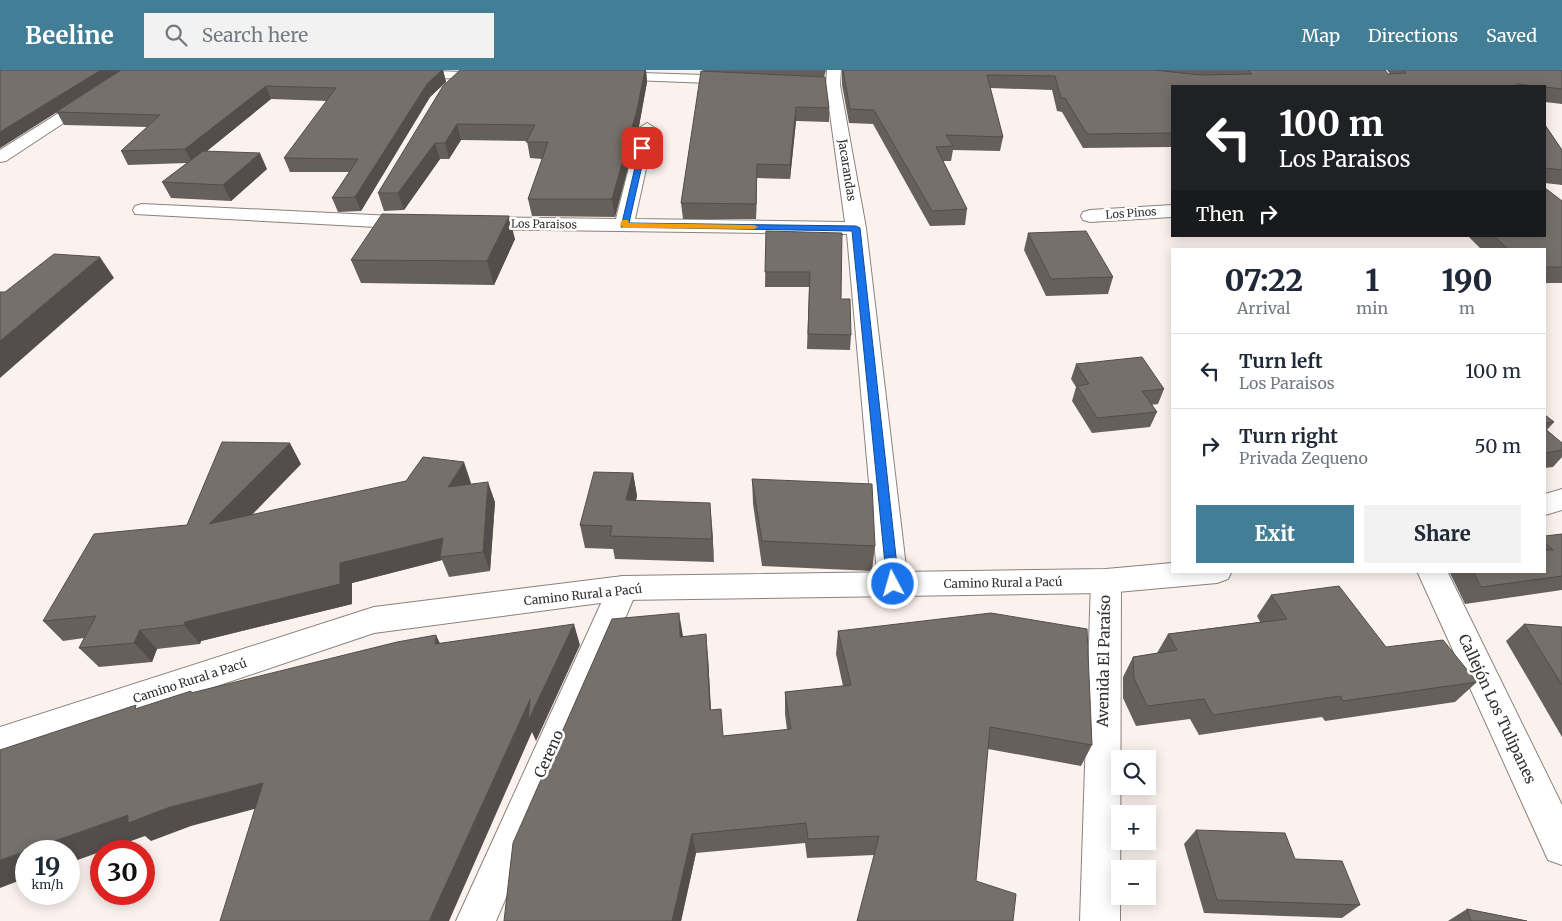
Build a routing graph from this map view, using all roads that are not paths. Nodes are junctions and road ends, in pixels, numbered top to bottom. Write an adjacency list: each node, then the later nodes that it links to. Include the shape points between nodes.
1 (137, 70): 11 (street)
2 (339, 70): 3 (street)
3 (466, 73): 5 (street); 9 (street)
4 (663, 73): 6 (street); 7 (street)
5 (502, 76)
6 (592, 76)
7 (747, 80)
8 (827, 80): 18 (street, Jacarandas)
9 (446, 93)
10 (647, 128): 17 (street)
11 (0, 157)
12 (142, 210): 15 (street, via 371,214)
13 (1171, 211): 14 (street, Los Pinos)
14 (1090, 216)
15 (437, 223)
16 (456, 223): 17 (street, Los Paraisos)
17 (624, 225): 18 (street, Los Paraisos)
18 (856, 228): 24 (street, Jacarandas)
19 (1562, 499): 20 (street)
20 (1546, 505)
21 (1197, 573): 23 (street, Camino Rural a Pacú)
22 (1433, 573): 27 (street, Callejón Los Tulipanes)
23 (1106, 582): 24 (street, Camino Rural a Pacú); 29 (street, Avenida El Paraíso)
24 (893, 584): 25 (street, Camino Rural a Pacú)
25 (623, 588): 26 (street, Camino Rural a Pacú, via 374,620); 28 (street, Cereno)
26 (0, 743)
27 (1562, 846)
28 (476, 921)
29 (1100, 921)

